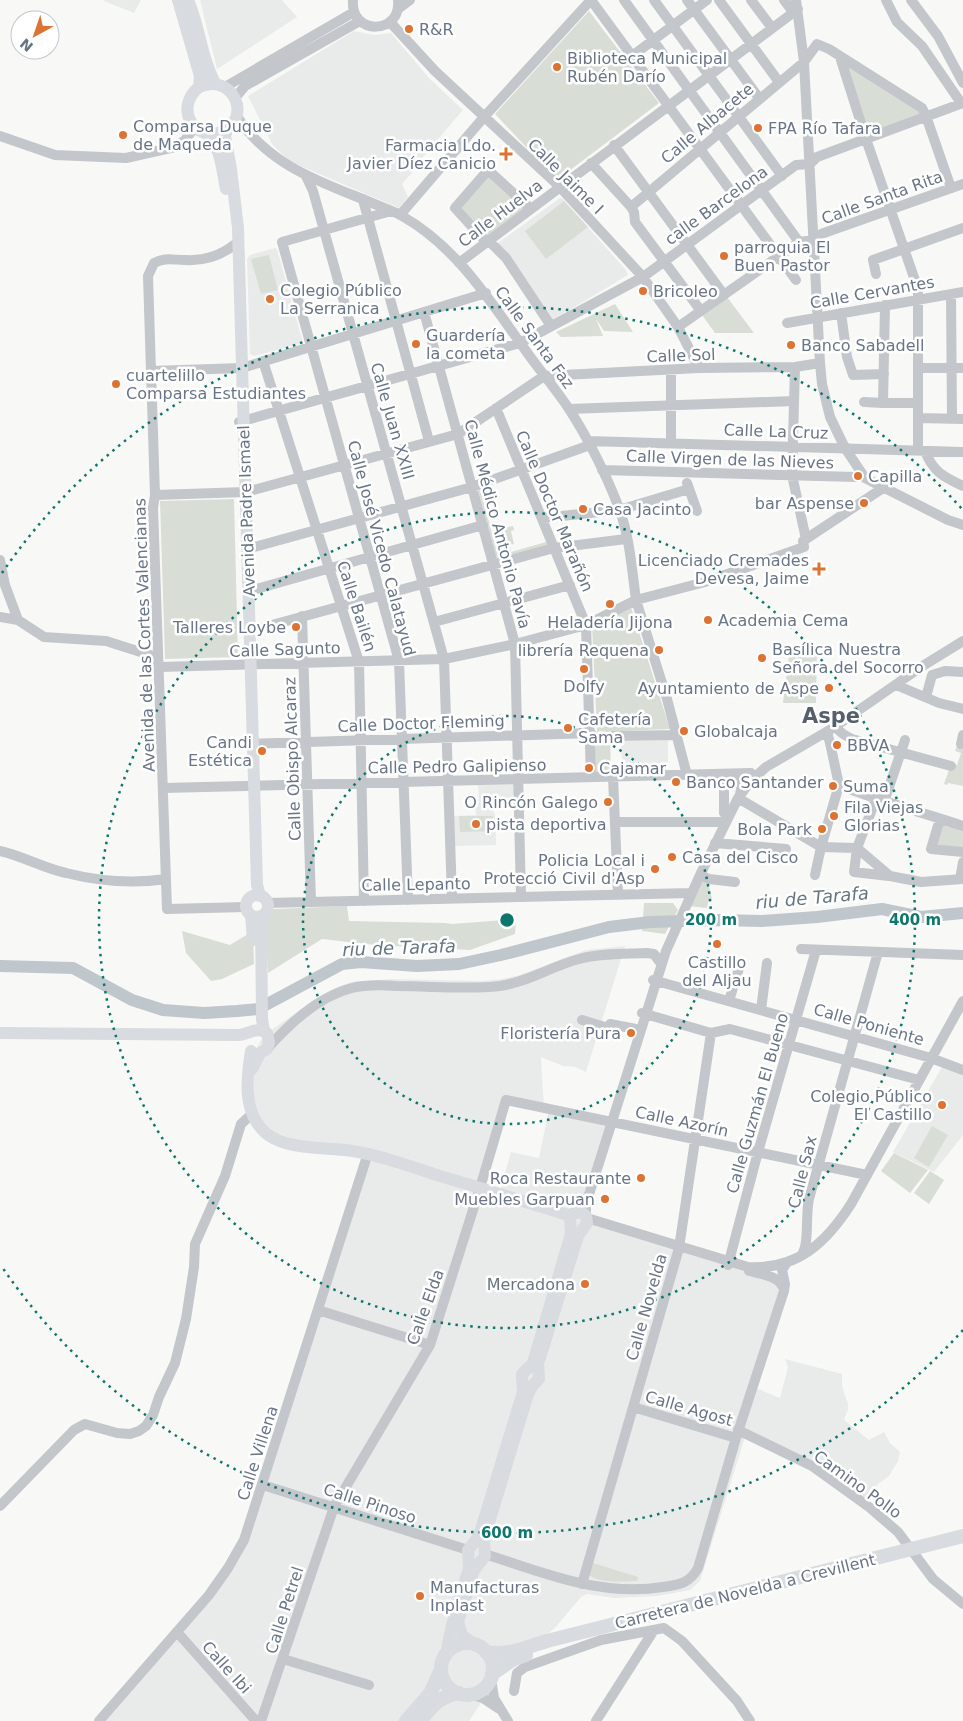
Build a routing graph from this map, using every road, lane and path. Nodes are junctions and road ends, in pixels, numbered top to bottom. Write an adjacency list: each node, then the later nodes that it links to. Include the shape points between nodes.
1 (178, 0): 34 (main road, via 200,76)
2 (188, 0): 33 (main road, via 195,15 208,70)
3 (353, 0): 19 (street)
4 (410, 0): 16 (street)
5 (591, 0): 25 (street); 42 (street)
6 (624, 0): 23 (street)
7 (654, 0): 21 (street)
8 (687, 0): 18 (street)
9 (707, 0): 18 (street)
10 (718, 0): 24 (street)
11 (751, 0): 22 (street)
12 (784, 0): 17 (street)
13 (886, 0): 38 (street, via 897,22 922,46)
14 (911, 0): 32 (street, via 938,36)
15 (918, 0): 29 (street, via 936,23)
16 (398, 4): 20 (street)
17 (796, 7): 22 (street, Calle Huelva); 28 (street)
18 (694, 10): 21 (street); 27 (street)
19 (357, 16): 20 (street, via 364,24 375,27); 33 (street); 36 (street, via 246,86)
20 (390, 22): 42 (street, Calle Jaime I)
21 (672, 26): 23 (street); 30 (street)
22 (772, 28): 24 (street, Calle Huelva)
23 (653, 40): 25 (street); 35 (street)
24 (751, 44): 27 (street, Calle Huelva); 31 (street)
25 (632, 56): 39 (street)
26 (840, 57): 28 (street, Calle Albacete, via 817,44); 41 (street, via 922,108); 48 (street)
27 (730, 59): 30 (street, Calle Huelva); 37 (street)
28 (804, 62): 31 (street, Calle Albacete); 52 (street)
29 (963, 70)
30 (709, 75): 35 (street, Calle Huelva); 40 (street)
31 (779, 82): 37 (street, Calle Albacete)
32 (963, 83)
33 (220, 85): 34 (main road); 36 (main road)
34 (199, 87): 44 (main road, via 193,91 187,106)
35 (689, 90): 39 (street, Calle Huelva); 45 (street)
36 (235, 98): 43 (main road)
37 (759, 98): 40 (street, Calle Albacete)
38 (962, 103): 41 (street, calle Barcelona)
39 (668, 106): 49 (street, Calle Huelva); 50 (street)
40 (738, 116): 45 (street, Calle Albacete); 54 (street)
41 (926, 116): 48 (street, calle Barcelona); 58 (street)
42 (484, 117): 57 (street, Calle Jaime I); 67 (street)
43 (235, 123): 46 (main road, via 222,132); 53 (street, via 269,153); 106 (main road, Avenida Padre Ismael, via 225,136 238,228)
44 (195, 127): 46 (main road); 47 (street, via 175,147 126,158 55,155)
45 (719, 132): 50 (street, Calle Albacete); 60 (street)
46 (207, 133): 74 (main road, Avenida Padre Ismael, via 217,148)
47 (0, 136)
48 (866, 139): 52 (street, calle Barcelona, via 817,157); 66 (street)
49 (614, 145): 51 (street, Calle Huelva); 61 (street)
50 (699, 149): 61 (street, Calle Albacete); 63 (street)
51 (591, 163): 57 (street, Calle Huelva); 64 (street)
52 (810, 164): 54 (street, calle Barcelona, via 796,166); 71 (street)
53 (306, 176): 55 (street, Calle Santa Faz); 59 (street, Calle Juan XXIII)
54 (782, 176): 60 (street, calle Barcelona)
55 (324, 183): 59 (street, via 318,184); 62 (street, Calle Santa Faz)
56 (963, 184): 58 (street, Calle Santa Rita)
57 (559, 186): 65 (street, Calle Huelva); 81 (street, Calle Jaime I)
58 (951, 188): 66 (street, Calle Santa Rita)
59 (313, 191): 70 (street, Calle Juan XXIII)
60 (762, 191): 63 (street, calle Barcelona); 73 (street)
61 (648, 192): 64 (street, Calle Albacete); 75 (street)
62 (363, 200): 67 (street, Calle Santa Faz); 68 (street)
63 (741, 206): 75 (street, calle Barcelona); 77 (street)
64 (631, 207): 78 (street, via 635,222)
65 (531, 209): 72 (street, Calle Huelva); 72 (street, via 488,170 455,208)
66 (891, 210): 71 (street, Calle Santa Rita, via 821,234); 76 (street)
67 (396, 213): 68 (street); 79 (street, Calle Santa Faz, via 434,238)
68 (368, 217): 70 (street); 93 (street)
69 (963, 228): 76 (street)
70 (324, 230): 99 (street, Calle Juan XXIII); 101 (street, Calle José Vicedo Calatayud, via 282,242)
71 (814, 240): 73 (street, Calle Santa Rita); 92 (street)
72 (488, 241): 79 (street, Calle Huelva); 97 (street, via 506,258)
73 (799, 242): 77 (street)
74 (234, 245): 106 (main road, Avenida Padre Ismael); 112 (street, Avenida de las Cortes Valencianas, via 210,258 164,259 154,263 148,276)
75 (687, 245): 78 (street, calle Barcelona); 86 (street)
76 (904, 249): 80 (street, via 873,260); 87 (street)
77 (778, 256): 82 (street); 86 (street)
78 (664, 261): 81 (street, calle Barcelona); 89 (street)
79 (459, 263): 84 (street, Calle Santa Faz)
80 (876, 274)
81 (643, 277): 97 (street, calle Barcelona); 98 (street, Calle Jaime I)
82 (796, 280)
83 (963, 292): 85 (street, Calle Cervantes)
84 (486, 293): 90 (street); 100 (street, Calle Santa Faz)
85 (951, 294): 87 (street, Calle Cervantes); 95 (street)
86 (724, 295): 89 (street)
87 (919, 299): 88 (street, Calle Cervantes); 108 (street)
88 (885, 305): 91 (street, Calle Cervantes); 114 (street)
89 (701, 310): 98 (street)
90 (424, 312): 93 (street); 104 (street, Calle Médico Antonio Pavía)
91 (841, 313): 92 (street, Calle Cervantes); 114 (street, via 853,375)
92 (818, 317): 94 (street, Calle Cervantes); 103 (street)
93 (396, 320): 99 (street); 113 (street)
94 (787, 322)
95 (951, 325): 96 (street); 109 (street)
96 (963, 325)
97 (552, 326): 100 (street, calle Barcelona)
98 (678, 327): 107 (street, Calle Jaime I)
99 (353, 334): 101 (street); 116 (street, Calle Juan XXIII)
100 (520, 343): 104 (street, calle Barcelona); 115 (street, Calle Santa Faz)
101 (311, 346): 102 (street); 117 (street, Calle José Vicedo Calatayud)
102 (263, 361): 106 (street); 125 (street, Calle Bailén)
103 (820, 363): 105 (street, Calle Sol); 135 (street, via 830,417)
104 (439, 366): 113 (street, calle Barcelona); 130 (street, Calle Médico Antonio Pavía)
105 (795, 367): 107 (street, Calle Sol); 118 (street)
106 (240, 368): 112 (street); 129 (main road, Avenida Padre Ismael)
107 (699, 368): 111 (street, Calle Sol)
108 (919, 368): 109 (street); 121 (street)
109 (952, 368): 110 (street); 127 (street)
110 (963, 368)
111 (671, 370): 115 (street, Calle Sol); 122 (street)
112 (151, 372): 151 (street, Avenida de las Cortes Valencianas)
113 (411, 374): 116 (street, calle Barcelona); 131 (street)
114 (884, 374): 120 (street)
115 (544, 376): 123 (street); 124 (street, Calle Santa Faz)
116 (368, 386): 117 (street, calle Barcelona); 138 (street, Calle Juan XXIII)
117 (325, 398): 125 (street, calle Barcelona); 139 (street, Calle José Vicedo Calatayud)
118 (794, 401): 122 (street); 134 (street)
119 (864, 402): 120 (street)
120 (883, 403): 121 (street)
121 (918, 403): 126 (street)
122 (671, 406): 124 (street); 133 (street)
123 (496, 408): 130 (street); 140 (street, Calle Doctor Marañón)
124 (569, 409): 132 (street, Calle Santa Faz)
125 (279, 411): 129 (street, calle Barcelona); 144 (street, Calle Bailén)
126 (918, 418): 127 (street); 136 (street)
127 (952, 419): 128 (street)
128 (963, 419)
129 (241, 422): 150 (main road, Avenida Padre Ismael)
130 (458, 434): 131 (street); 147 (street, Calle Médico Antonio Pavía)
131 (429, 441): 138 (street)
132 (589, 443): 133 (street, Calle La Cruz); 140 (street); 141 (street, Calle Santa Faz)
133 (671, 443): 134 (street, Calle La Cruz)
134 (793, 447): 135 (street, Calle La Cruz); 143 (street)
135 (844, 448): 136 (street, Calle La Cruz); 145 (street)
136 (922, 451): 137 (street, Calle La Cruz); 146 (street, via 943,477)
137 (963, 452)
138 (386, 453): 139 (street); 152 (street, Calle Juan XXIII)
139 (344, 465): 144 (street); 155 (street, Calle José Vicedo Calatayud)
140 (522, 469): 147 (street); 156 (street, Calle Doctor Marañón)
141 (602, 470): 142 (street, Calle Virgen de las Nieves); 153 (street, Calle Santa Faz)
142 (686, 473): 143 (street, Calle Virgen de las Nieves); 149 (street)
143 (792, 475): 145 (street, Calle Virgen de las Nieves); 161 (street)
144 (300, 477): 150 (street); 159 (street, Calle Bailén)
145 (861, 478): 148 (street)
146 (963, 486)
147 (472, 487): 152 (street); 157 (street, Calle Médico Antonio Pavía)
148 (883, 488): 158 (street); 161 (street, Calle Sagunto)
149 (688, 489): 153 (street); 154 (street)
150 (243, 492): 151 (street); 164 (main road, Avenida Padre Ismael); 188 (main road, Avenida Padre Ismael)
151 (155, 495): 189 (street, Avenida de las Cortes Valencianas)
152 (401, 506): 155 (street); 162 (street, Calle Juan XXIII)
153 (620, 510): 156 (street); 160 (street, Calle Santa Faz)
154 (697, 510)
155 (359, 518): 159 (street); 165 (street, Calle José Vicedo Calatayud)
156 (542, 518): 163 (street, Calle Doctor Marañón)
157 (482, 525): 162 (street); 167 (street, Calle Médico Antonio Pavía)
158 (963, 525)
159 (317, 529): 164 (street); 168 (street, Calle Bailén)
160 (626, 539): 163 (street); 173 (street, Calle Santa Faz)
161 (805, 543): 173 (street, Calle Sagunto, via 705,582)
162 (412, 545): 165 (street); 169 (street, Calle Juan XXIII)
163 (554, 548): 167 (street); 170 (street, Calle Doctor Marañón)
164 (247, 549): 171 (main road, Avenida Padre Ismael)
165 (370, 557): 168 (street); 172 (street, Calle José Vicedo Calatayud)
166 (0, 560): 178 (street)
167 (494, 564): 169 (street); 174 (street, Calle Médico Antonio Pavía)
168 (329, 568): 171 (street); 175 (street, Calle Bailén)
169 (423, 583): 172 (street); 179 (street, Calle Juan XXIII)
170 (570, 585): 174 (street); 180 (street, Calle Doctor Marañón)
171 (248, 591): 181 (main road, Avenida Padre Ismael)
172 (381, 595): 175 (street); 185 (street, Calle José Vicedo Calatayud)
173 (636, 600): 180 (street, Calle Sagunto); 196 (street, Calle Santa Faz)
174 (504, 604): 179 (street); 183 (street, Calle Médico Antonio Pavía)
175 (341, 606): 176 (street); 186 (street, Calle Bailén)
176 (302, 616): 181 (street); 187 (street, Calle Obispo Alcaraz)
177 (0, 617): 178 (street)
178 (18, 620): 189 (street, via 44,637 106,642 153,656)
179 (434, 622): 184 (street, Calle Juan XXIII)
180 (586, 625): 183 (street, Calle Sagunto); 197 (street, Calle Doctor Marañón)
181 (250, 631): 188 (main road, Avenida Padre Ismael)
182 (963, 641): 191 (street)
183 (516, 644): 184 (street, Calle Sagunto); 195 (street, Calle Médico Antonio Pavía)
184 (444, 659): 185 (street, Calle Sagunto); 198 (street, Calle Juan XXIII)
185 (399, 660): 186 (street, Calle Sagunto); 199 (street, Calle José Vicedo Calatayud)
186 (359, 662): 187 (street, Calle Sagunto); 201 (street, Calle Bailén)
187 (304, 663): 188 (street, Calle Sagunto); 202 (street, Calle Obispo Alcaraz)
188 (248, 665): 189 (street, Calle Sagunto); 203 (main road, Avenida Padre Ismael)
189 (160, 667): 220 (street, Avenida de las Cortes Valencianas)
190 (963, 672): 192 (street, via 945,671 932,675)
191 (896, 684): 192 (street); 194 (street)
192 (926, 697): 193 (street)
193 (963, 709)
194 (831, 730): 204 (street); 206 (street); 218 (street, via 830,743)
195 (517, 735): 197 (street, Calle Doctor Fleming); 198 (street, Calle Doctor Fleming); 212 (street, Calle Médico Antonio Pavía)
196 (677, 735): 197 (street, Calle Doctor Fleming); 209 (street, Calle Santa Faz)
197 (591, 736): 210 (street, Calle Doctor Marañón)
198 (447, 737): 199 (street, Calle Doctor Fleming); 213 (street, Calle Juan XXIII)
199 (402, 738): 201 (street, Calle Doctor Fleming); 214 (street, Calle José Vicedo Calatayud)
200 (905, 740): 204 (street)
201 (361, 741): 202 (street, Calle Doctor Fleming); 215 (street, Calle Bailén)
202 (306, 742): 203 (street, Calle Doctor Fleming); 217 (street, Calle Obispo Alcaraz)
203 (251, 744): 219 (main road, Avenida Padre Ismael)
204 (901, 752): 205 (street); 222 (street)
205 (951, 766)
206 (766, 767): 207 (street); 221 (street)
207 (751, 773): 208 (street, Calle Pedro Galipienso); 221 (street)
208 (732, 774): 209 (street, Calle Pedro Galipienso); 216 (street, via 726,776); 221 (street, via 740,778)
209 (687, 775): 211 (street, Calle Pedro Galipienso)
210 (591, 777): 211 (street, Calle Pedro Galipienso); 212 (street, Calle Pedro Galipienso)
211 (613, 777): 225 (street)
212 (518, 779): 213 (street, Calle Pedro Galipienso); 242 (street, Calle Médico Antonio Pavía)
213 (448, 781): 214 (street, Calle Pedro Galipienso); 243 (street, Calle Juan XXIII)
214 (404, 782): 215 (street, Calle Pedro Galipienso); 244 (street, Calle José Vicedo Calatayud)
215 (361, 783): 217 (street, Calle Pedro Galipienso); 245 (street, Calle Bailén)
216 (724, 783): 221 (street, via 728,789); 223 (street)
217 (307, 784): 219 (street, Calle Pedro Galipienso); 246 (street, Calle Obispo Alcaraz)
218 (839, 784): 222 (street); 228 (street)
219 (252, 786): 220 (street, Calle Pedro Galipienso); 247 (main road, Avenida Padre Ismael)
220 (163, 788): 237 (street, Avenida de las Cortes Valencianas)
221 (740, 791): 223 (street); 227 (street); 228 (street)
222 (880, 800): 224 (street); 229 (street)
223 (722, 817): 225 (street); 240 (street)
224 (940, 819): 226 (street); 232 (street, via 931,849)
225 (615, 822): 241 (street)
226 (963, 826)
227 (715, 843): 230 (street); 234 (street)
228 (820, 847): 229 (street); 235 (street)
229 (857, 848): 236 (street); 236 (street, via 854,872)
230 (786, 849)
231 (0, 851): 237 (street, via 65,873 144,882)
232 (963, 852)
233 (963, 862): 238 (street)
234 (700, 875): 239 (street); 240 (street)
235 (816, 875)
236 (890, 876): 238 (street, via 921,882)
237 (166, 879): 247 (street, Avenida de las Cortes Valencianas, via 167,909)
238 (961, 879)
239 (735, 882)
240 (689, 893): 241 (street, Calle Lepanto); 248 (street)
241 (618, 894): 242 (street, Calle Lepanto)
242 (521, 896): 243 (street, Calle Lepanto)
243 (452, 898): 244 (street, Calle Lepanto)
244 (408, 900): 245 (street, Calle Lepanto)
245 (364, 901): 246 (street, Calle Lepanto)
246 (311, 902): 247 (street, Calle Lepanto)
247 (256, 906): 267 (main road, Avenida Padre Ismael, via 262,1019)
248 (665, 947): 253 (street); 256 (street); 267 (street, via 590,952 501,982 352,984 324,996 278,1030)
249 (801, 949): 250 (street)
250 (816, 950): 251 (street); 262 (street, Calle Guzmán El Bueno)
251 (878, 952): 252 (street); 266 (street, Calle Sax)
252 (963, 955)
253 (659, 960): 256 (street); 267 (street, via 654,954 647,953 590,956 515,982 485,987 386,985 352,988 324,1000 284,1030)
254 (767, 963): 259 (street)
255 (739, 968): 257 (street)
256 (655, 980): 257 (street, Calle Poniente); 260 (street)
257 (729, 1001): 259 (street, Calle Poniente)
258 (963, 1001): 269 (street)
259 (761, 1010): 262 (street, Calle Poniente)
260 (644, 1013): 263 (street); 265 (street)
261 (582, 1020): 263 (street, via 608,1028 610,1024)
262 (796, 1020): 266 (street, Calle Poniente); 268 (street, Calle Guzmán El Bueno)
263 (639, 1029): 275 (street)
264 (0, 1033): 267 (main road, via 188,1036)
265 (711, 1033): 268 (street, via 730,1029); 276 (street, Calle Novelda)
266 (855, 1036): 269 (street, Calle Poniente); 270 (street, Calle Sax)
267 (257, 1041): 274 (main road, via 248,1080 248,1102)
268 (789, 1045): 270 (street); 277 (street, Calle Guzmán El Bueno)
269 (932, 1058): 271 (street, Calle Poniente); 272 (street)
270 (848, 1062): 272 (street); 279 (street, Calle Sax)
271 (963, 1070)
272 (919, 1080): 280 (street)
273 (506, 1100): 275 (street, Calle Azorín); 281 (street, Calle Elda)
274 (252, 1114): 278 (main road, via 260,1128 273,1139 288,1145); 293 (street, via 241,1124 225,1176 195,1244 186,1318 175,1363 146,1426 130,1434 85,1424 74,1430)
275 (610, 1121): 276 (street, Calle Azorín); 282 (street, via 582,1202)
276 (696, 1139): 277 (street, Calle Azorín); 283 (street, Calle Novelda)
277 (758, 1152): 279 (street, Calle Azorín); 285 (street, Calle Guzmán El Bueno)
278 (368, 1153): 281 (main road); 288 (street, Calle Villena)
279 (819, 1165): 280 (street, Calle Azorín); 284 (street, Calle Sax, via 808,1199)
280 (867, 1175): 284 (street, via 831,1233)
281 (480, 1188): 282 (main road); 289 (street, Calle Elda)
282 (580, 1220): 283 (street); 296 (main road, via 578,1236 534,1371 539,1379 528,1383 528,1394)
283 (679, 1248): 285 (street); 290 (street, Calle Novelda)
284 (804, 1254): 286 (street)
285 (729, 1264): 286 (street, via 756,1267); 287 (street, via 774,1278)
286 (786, 1264): 287 (street, via 782,1270)
287 (784, 1291): 291 (street)
288 (318, 1310): 289 (street); 292 (street, Calle Villena)
289 (430, 1345): 294 (street, Calle Elda)
290 (633, 1407): 291 (street, Calle Agost); 297 (street, Calle Novelda)
291 (737, 1434): 297 (street, Calle Pinoso, via 698,1568 687,1582 639,1590); 298 (street, Camino Pollo, via 812,1466 869,1507 898,1532 933,1579)
292 (263, 1485): 294 (street, Calle Pinoso); 300 (street, Calle Villena, via 244,1540 228,1568)
293 (0, 1506)
294 (334, 1507): 296 (street, Calle Pinoso); 305 (street, Calle Petrel)
295 (963, 1536): 301 (highway, Carretera de Novelda a Crevillent)
296 (477, 1553): 297 (street, Calle Pinoso); 302 (main road, via 458,1622 462,1635); 304 (main road, via 469,1568)
297 (582, 1584)
298 (963, 1604)
299 (654, 1630): 309 (street, via 601,1640 525,1667 517,1673); 318 (street); 319 (street, via 664,1628 682,1641 737,1701)
300 (177, 1632): 312 (street, Calle Villena); 313 (street, Calle Ibi)
301 (570, 1636): 303 (highway, via 515,1652); 307 (highway, via 514,1660)
302 (473, 1644): 303 (highway); 304 (highway, via 458,1645)
303 (486, 1652): 307 (highway, via 493,1666)
304 (446, 1654): 306 (highway)
305 (283, 1659): 308 (street); 314 (street, Calle Petrel)
306 (441, 1669): 310 (highway, via 448,1686); 315 (highway, via 431,1692)
307 (491, 1677): 310 (highway, via 486,1686); 311 (street, via 491,1689)
308 (369, 1685)
309 (514, 1691)
310 (466, 1694): 311 (street, via 483,1698); 316 (highway, via 446,1696)
311 (502, 1711): 317 (street)
312 (99, 1721)
313 (256, 1721)
314 (261, 1721)
315 (406, 1721)
316 (420, 1721)
317 (508, 1721)
318 (596, 1721)
319 (750, 1721)

